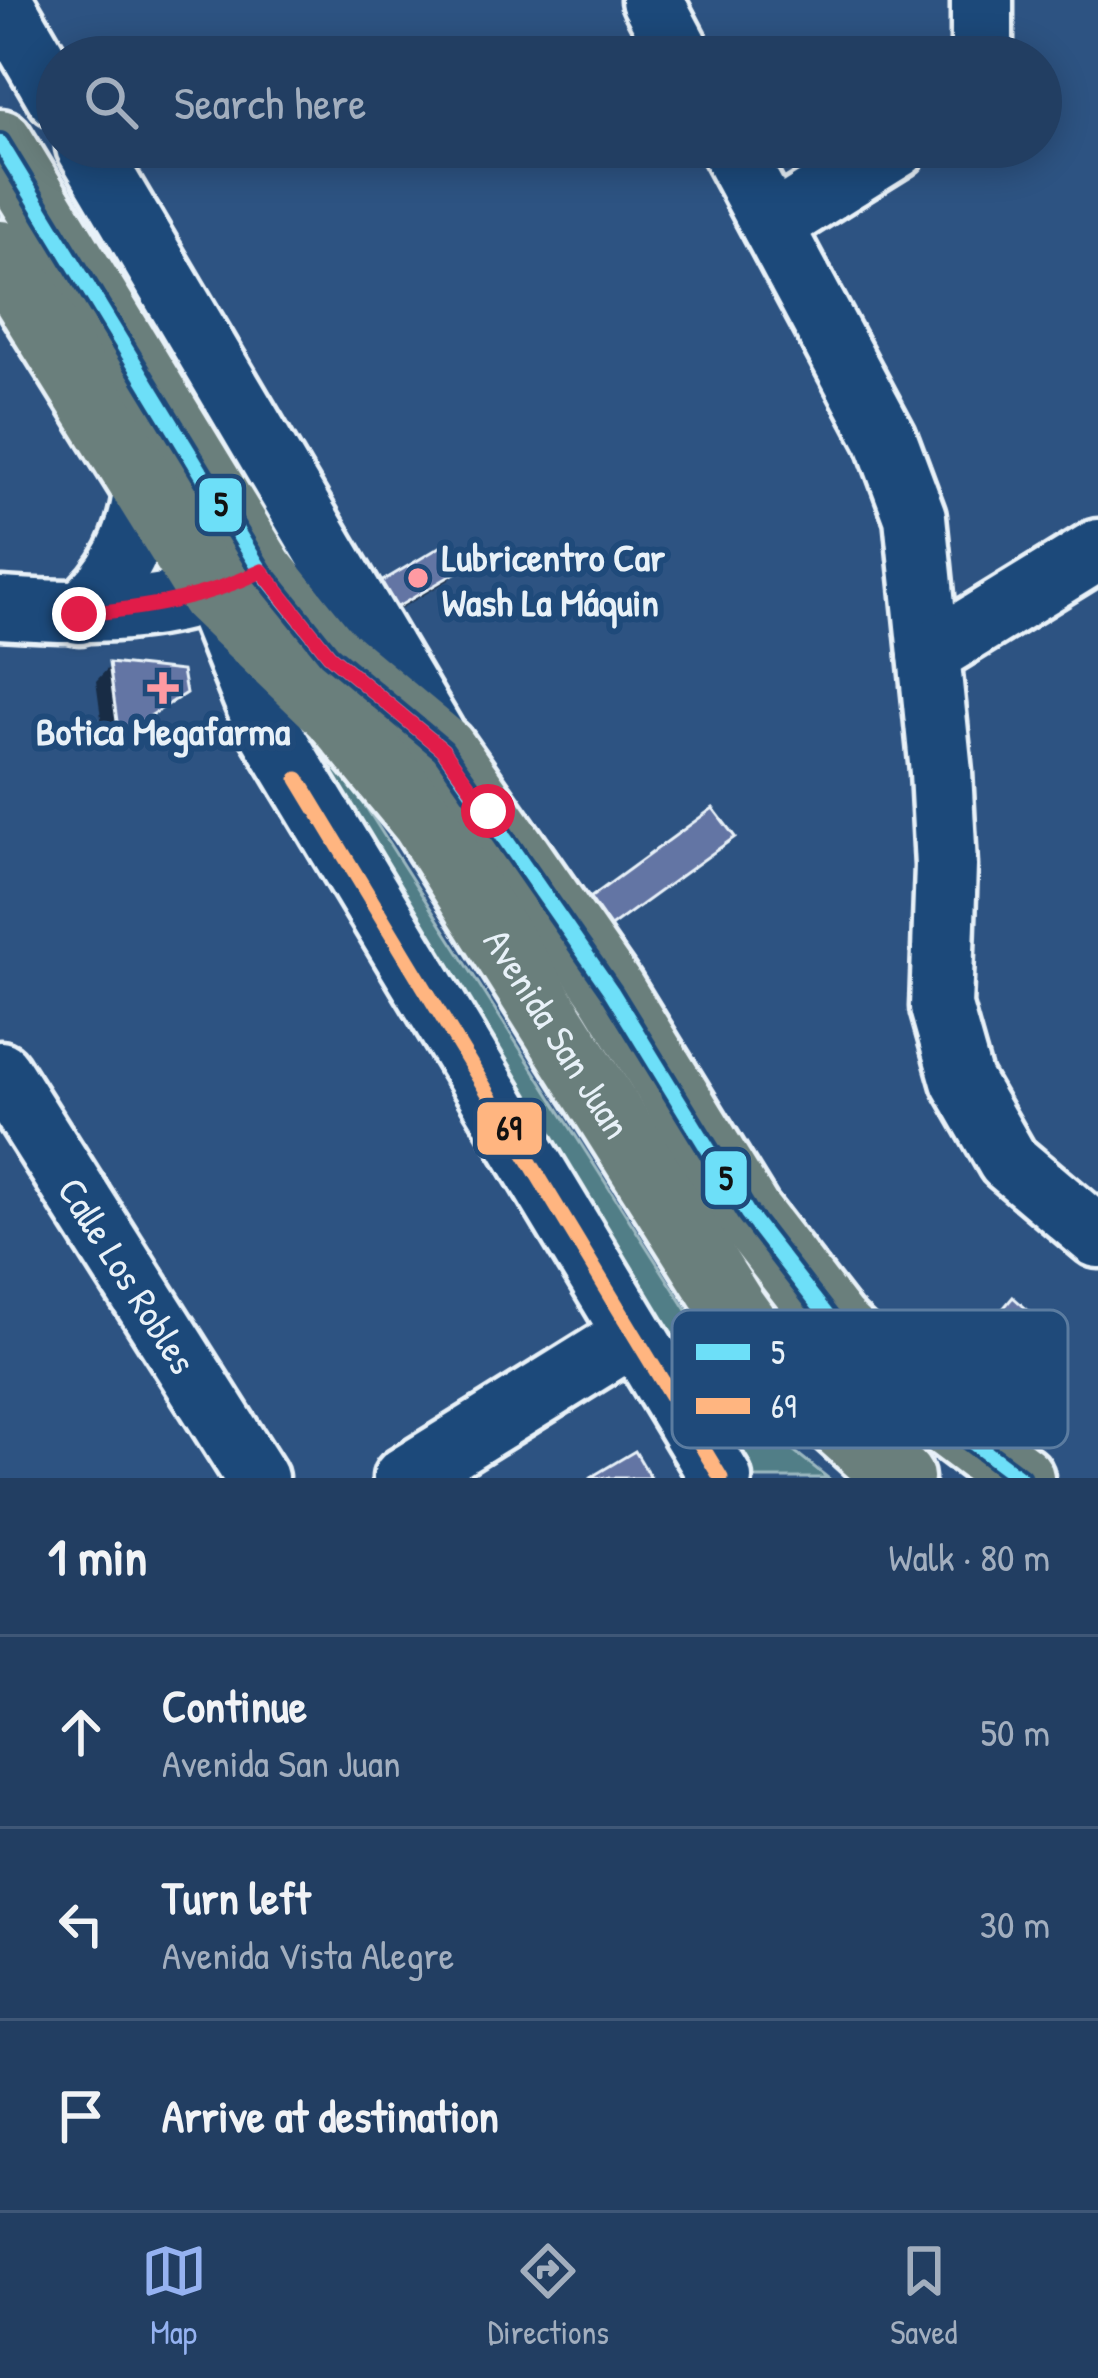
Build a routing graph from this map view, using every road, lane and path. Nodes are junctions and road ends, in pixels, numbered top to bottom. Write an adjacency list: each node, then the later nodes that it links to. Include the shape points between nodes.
1 (1, 0): 6 (street)
2 (652, 0): 4 (street)
3 (982, 0): 5 (street)
4 (671, 36)
5 (985, 36)
6 (36, 60)
7 (0, 143): 15 (main road)
8 (96, 168): 15 (street)
9 (741, 168): 11 (street)
10 (864, 168): 11 (street)
11 (772, 226): 18 (street, via 886,439 915,517)
12 (0, 254): 13 (main road)
13 (145, 486): 15 (main road); 17 (street, via 123,562)
14 (1098, 550): 18 (street)
15 (264, 570): 17 (street, via 138,610); 21 (main road, Avenida San Juan, via 336,713 424,820); 22 (main road, Avenida San Juan, via 329,655 443,750 610,991 748,1214); 23 (street, via 262,718)
16 (0, 608): 17 (street)
17 (79, 614)
18 (929, 654): 20 (street, via 946,866 941,1006 962,1082 1008,1161)
19 (0, 1072): 28 (street, Calle Los Robles)
20 (1098, 1238)
21 (734, 1310)
22 (822, 1310)
23 (632, 1336): 24 (street); 29 (street)
24 (672, 1400)
25 (702, 1448): 30 (street)
26 (867, 1448): 31 (main road, Avenida San Juan)
27 (980, 1448): 32 (main road, Avenida San Juan)
28 (256, 1478)
29 (404, 1478)
30 (721, 1478)
31 (900, 1478)
32 (1020, 1478)

